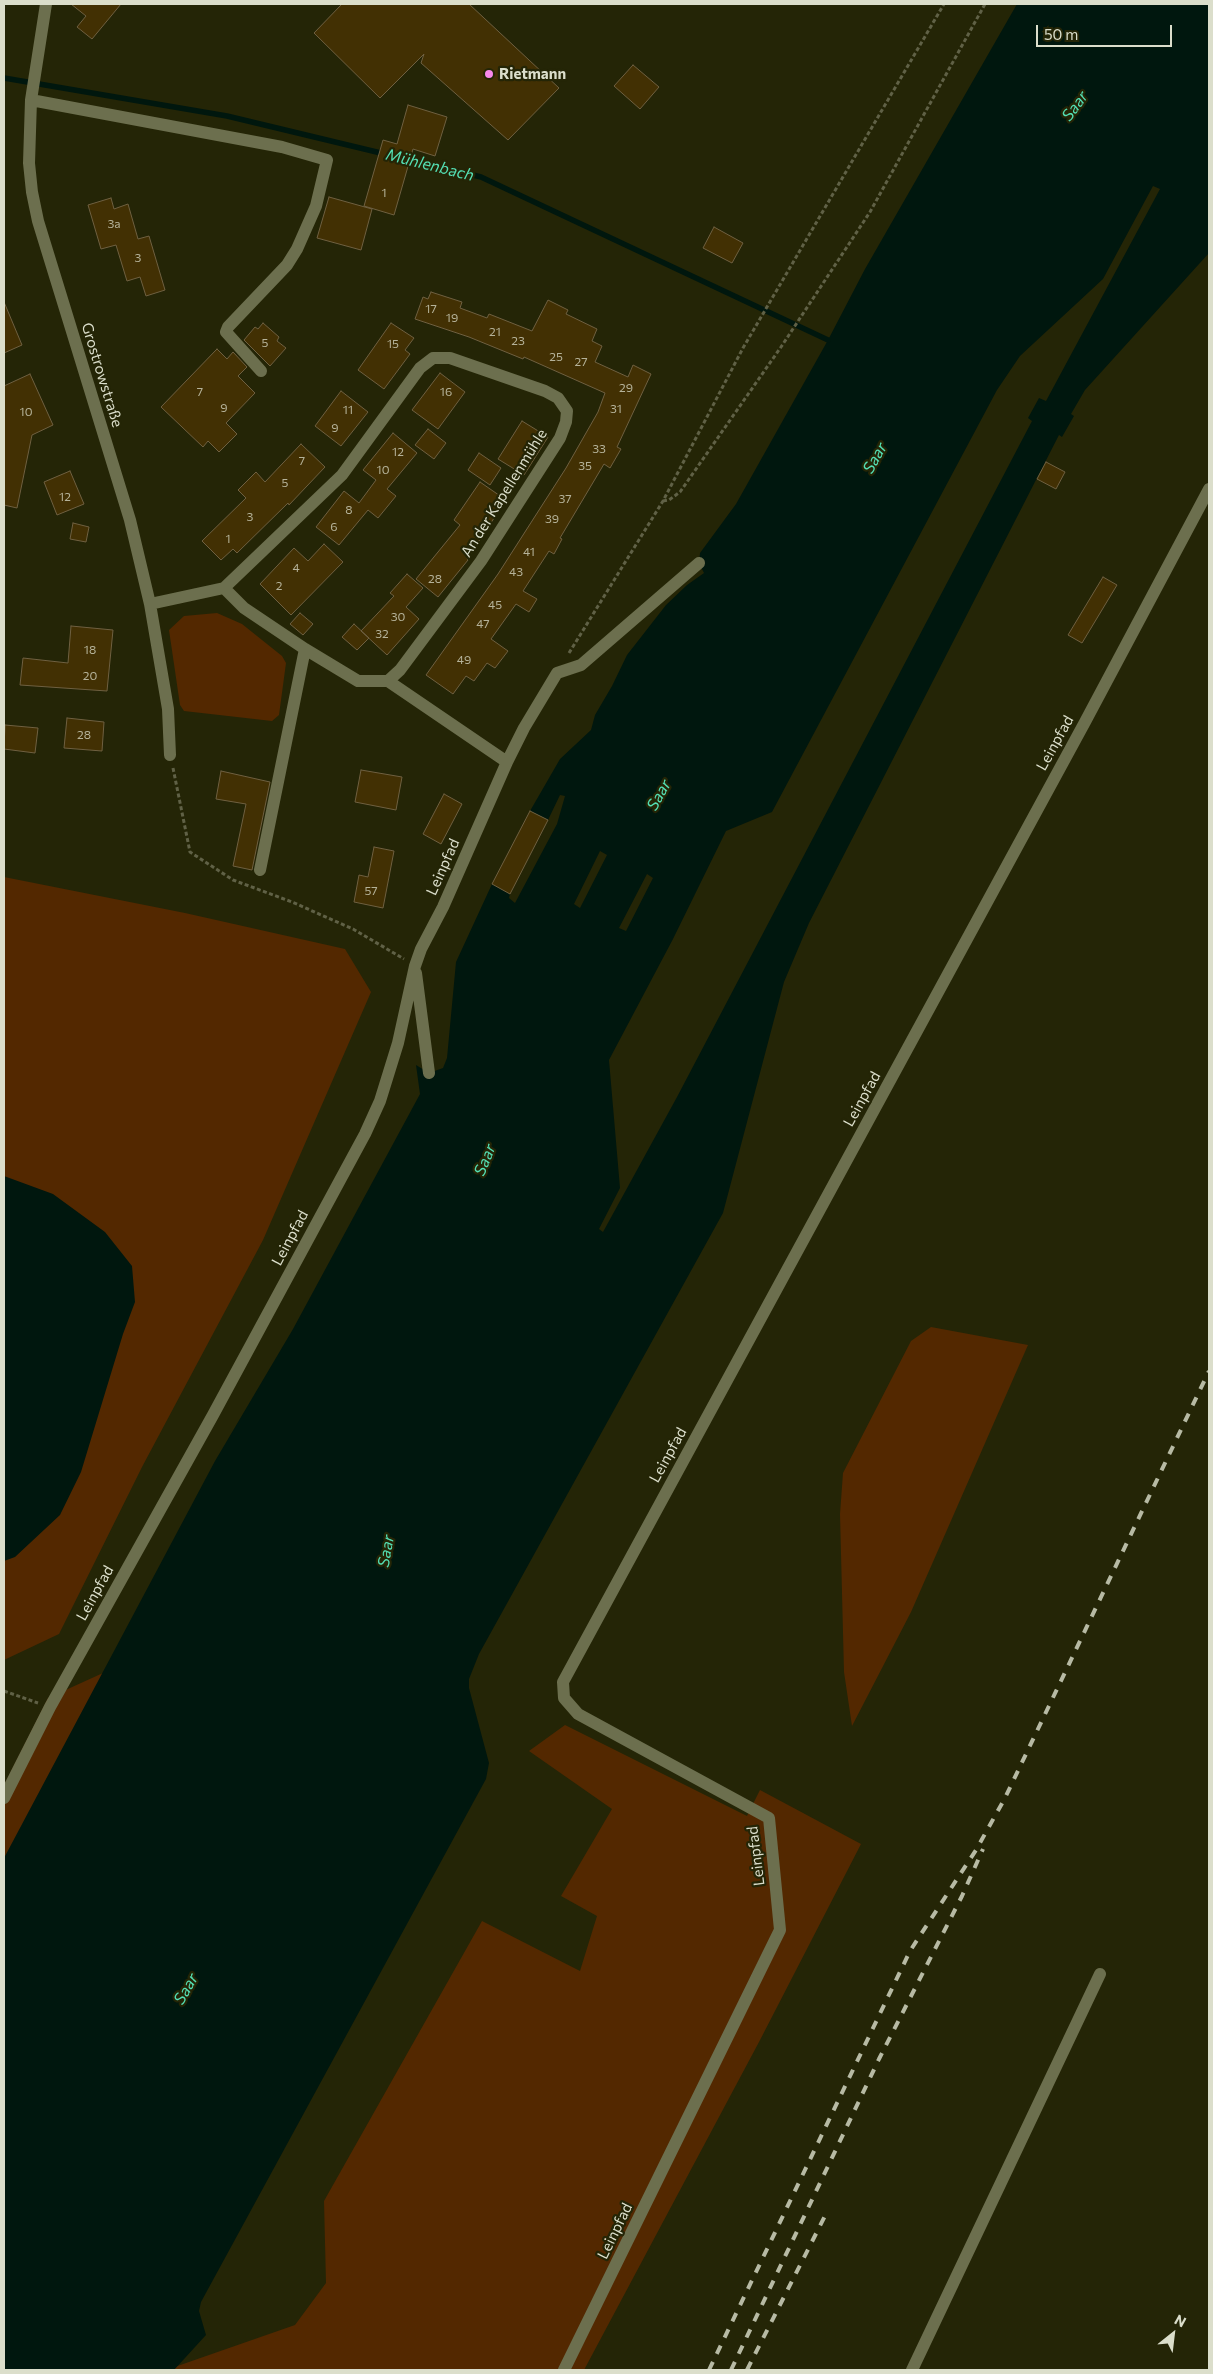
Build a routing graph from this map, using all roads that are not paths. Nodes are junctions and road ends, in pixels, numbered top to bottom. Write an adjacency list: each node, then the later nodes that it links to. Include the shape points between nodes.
1 (46, 4): 2 (street, Grostrowstraße)
2 (31, 100): 3 (street, via 282,148 327,160 316,206 297,249 287,265 226,332); 7 (street, Grostrowstraße, via 29,163 38,221 130,520)
3 (261, 371)
4 (1209, 489): 17 (street, Leinpfad, via 563,1682 564,1698 578,1714 769,1818 780,1930)
5 (699, 563): 11 (street, Leinpfad, via 581,665 557,673)
6 (224, 588): 7 (street); 8 (street, via 244,608); 9 (street, An der Kapellenmühle, via 342,475 420,368 433,358 450,358 558,398 567,410 560,438 481,561 400,670)
7 (150, 604): 10 (street, Grostrowstraße, via 168,709)
8 (304, 649): 9 (street, via 358,681); 12 (street)
9 (388, 681): 11 (street)
10 (170, 755)
11 (507, 762): 13 (street, Leinpfad)
12 (260, 870)
13 (415, 966): 14 (street); 15 (street, Leinpfad, via 398,1043 380,1101 365,1134 209,1424 50,1707)
14 (429, 1073)
15 (4, 1798)
16 (1100, 1974): 18 (street)
17 (564, 2370)
18 (912, 2370)

